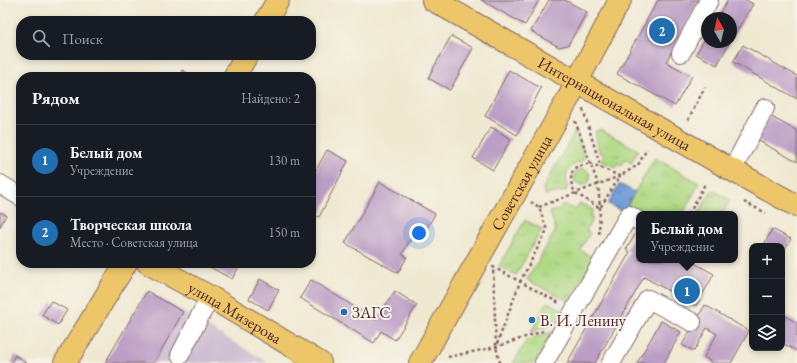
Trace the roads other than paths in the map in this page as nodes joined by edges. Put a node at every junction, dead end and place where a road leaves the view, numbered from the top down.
1 (278, 0) edge
2 (432, 0) edge
3 (620, 0) edge
4 (709, 0) edge
5 (269, 16) edge
6 (681, 53) dead end
7 (244, 60) edge
8 (237, 72) edge
9 (577, 82) junction
10 (765, 108) dead end
11 (732, 170) junction
12 (0, 184) edge
13 (16, 194) edge
14 (797, 206) edge
15 (636, 219) edge
16 (123, 268) edge
17 (157, 268) edge
18 (212, 298) junction
19 (692, 322) dead end
20 (180, 355) dead end
21 (66, 363) edge
22 (320, 363) edge
23 (420, 363) edge
24 (544, 363) edge
25 (610, 363) edge

1 - 5 main road
2 - 9 main road, Интернациональная улица
3 - 9 main road, Советская улица
4 - 6 street
7 - 8 main road
9 - 11 main road, Интернациональная улица
9 - 23 main road, Советская улица
10 - 11 street
11 - 14 main road, Интернациональная улица
12 - 13 street
15 - 24 street
16 - 21 main road
17 - 18 main road, улица Мизерова
18 - 20 street
18 - 22 main road, улица Мизерова
19 - 25 street

